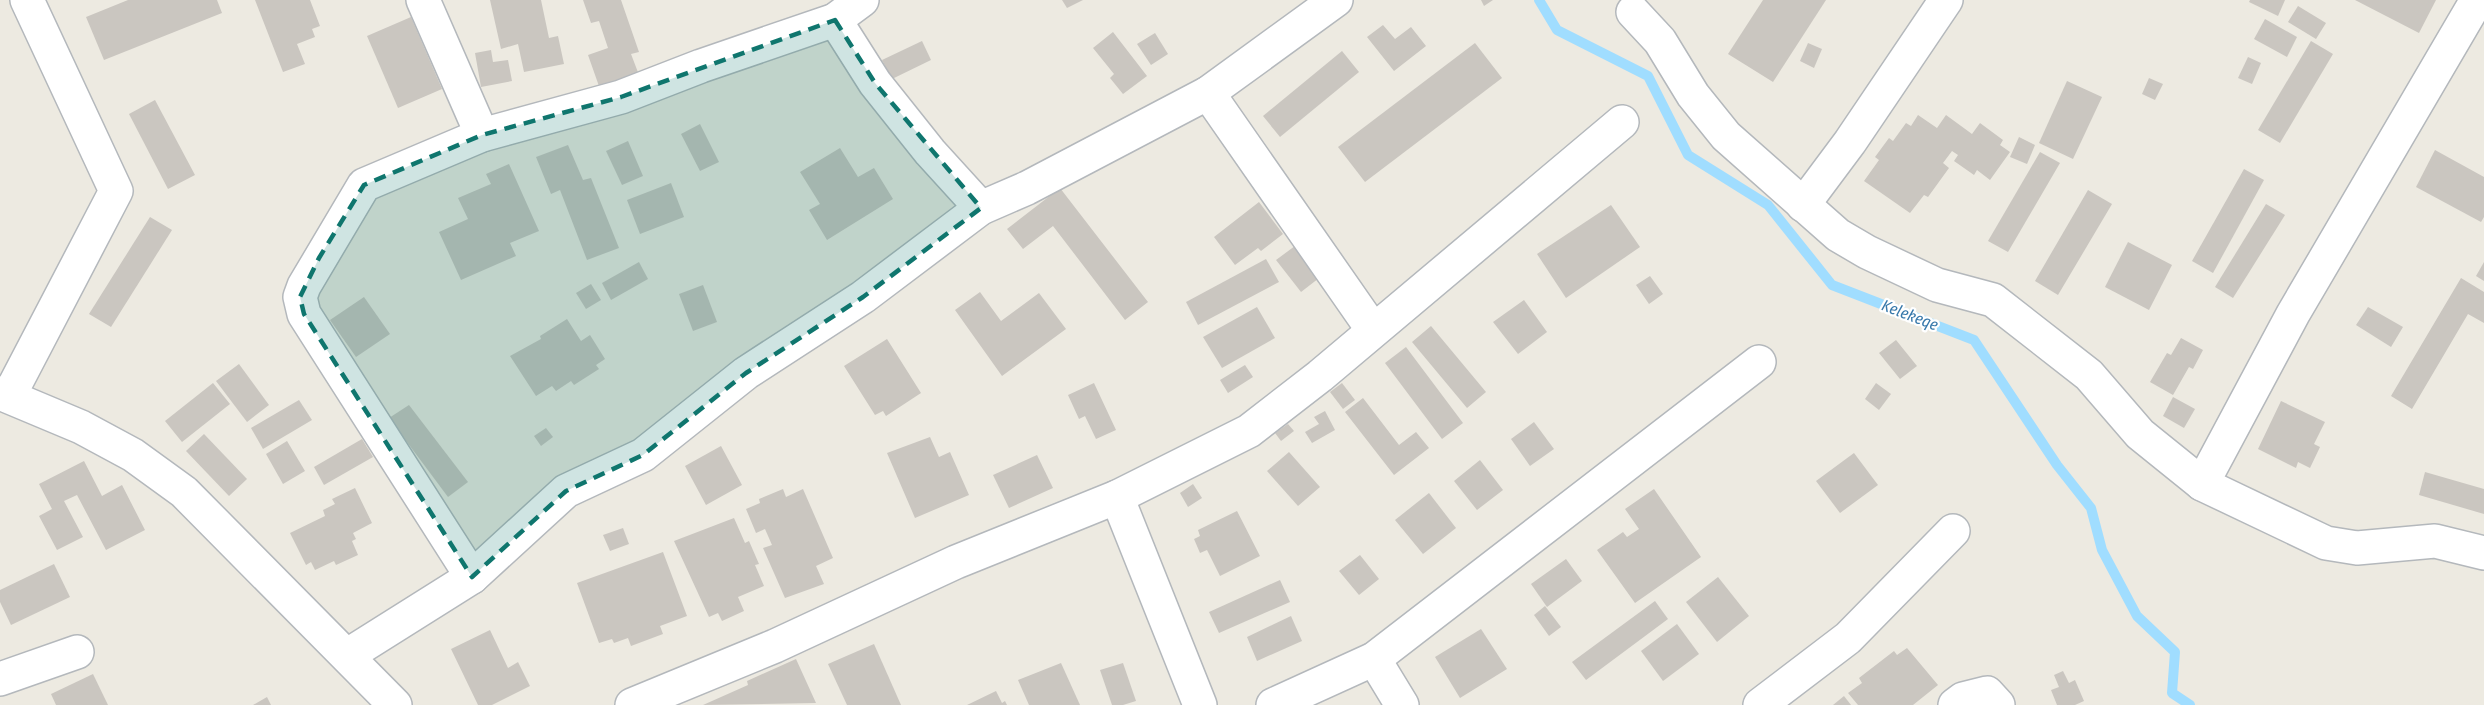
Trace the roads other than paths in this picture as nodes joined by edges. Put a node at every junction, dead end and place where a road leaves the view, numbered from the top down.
1 (27, 0) edge
2 (423, 0) edge
3 (862, 0) edge
4 (1336, 0) edge
5 (1946, 0) edge
6 (2477, 0) edge
7 (1634, 12) dead end
8 (835, 20) junction
9 (1208, 93) junction
10 (1622, 122) dead end
11 (482, 135) junction
12 (1803, 205) junction
13 (981, 208) junction
14 (1373, 330) junction
15 (1759, 362) dead end
16 (5, 395) edge
17 (2202, 484) junction
18 (1117, 497) junction
19 (1953, 531) dead end
20 (2484, 553) edge
21 (472, 577) junction
22 (77, 652) dead end
23 (348, 655) junction
24 (1374, 659) junction
25 (0, 679) edge
26 (396, 705) edge
27 (632, 705) edge
28 (1200, 705) edge
29 (1273, 705) edge
30 (1402, 705) edge
31 (1760, 705) edge
32 (1955, 705) edge
33 (1998, 705) edge

1 - 16 street
2 - 11 street
3 - 8 street
4 - 9 street
5 - 12 street
6 - 17 street
7 - 12 street
8 - 11 street
8 - 13 street
9 - 13 street
9 - 14 street
10 - 14 street
11 - 21 street
12 - 17 street
13 - 21 street
14 - 18 street
15 - 24 street
16 - 23 street
17 - 20 street
18 - 27 street
18 - 28 street
19 - 31 street
21 - 23 street
22 - 25 street
23 - 26 street
24 - 29 street
24 - 30 street
32 - 33 street

